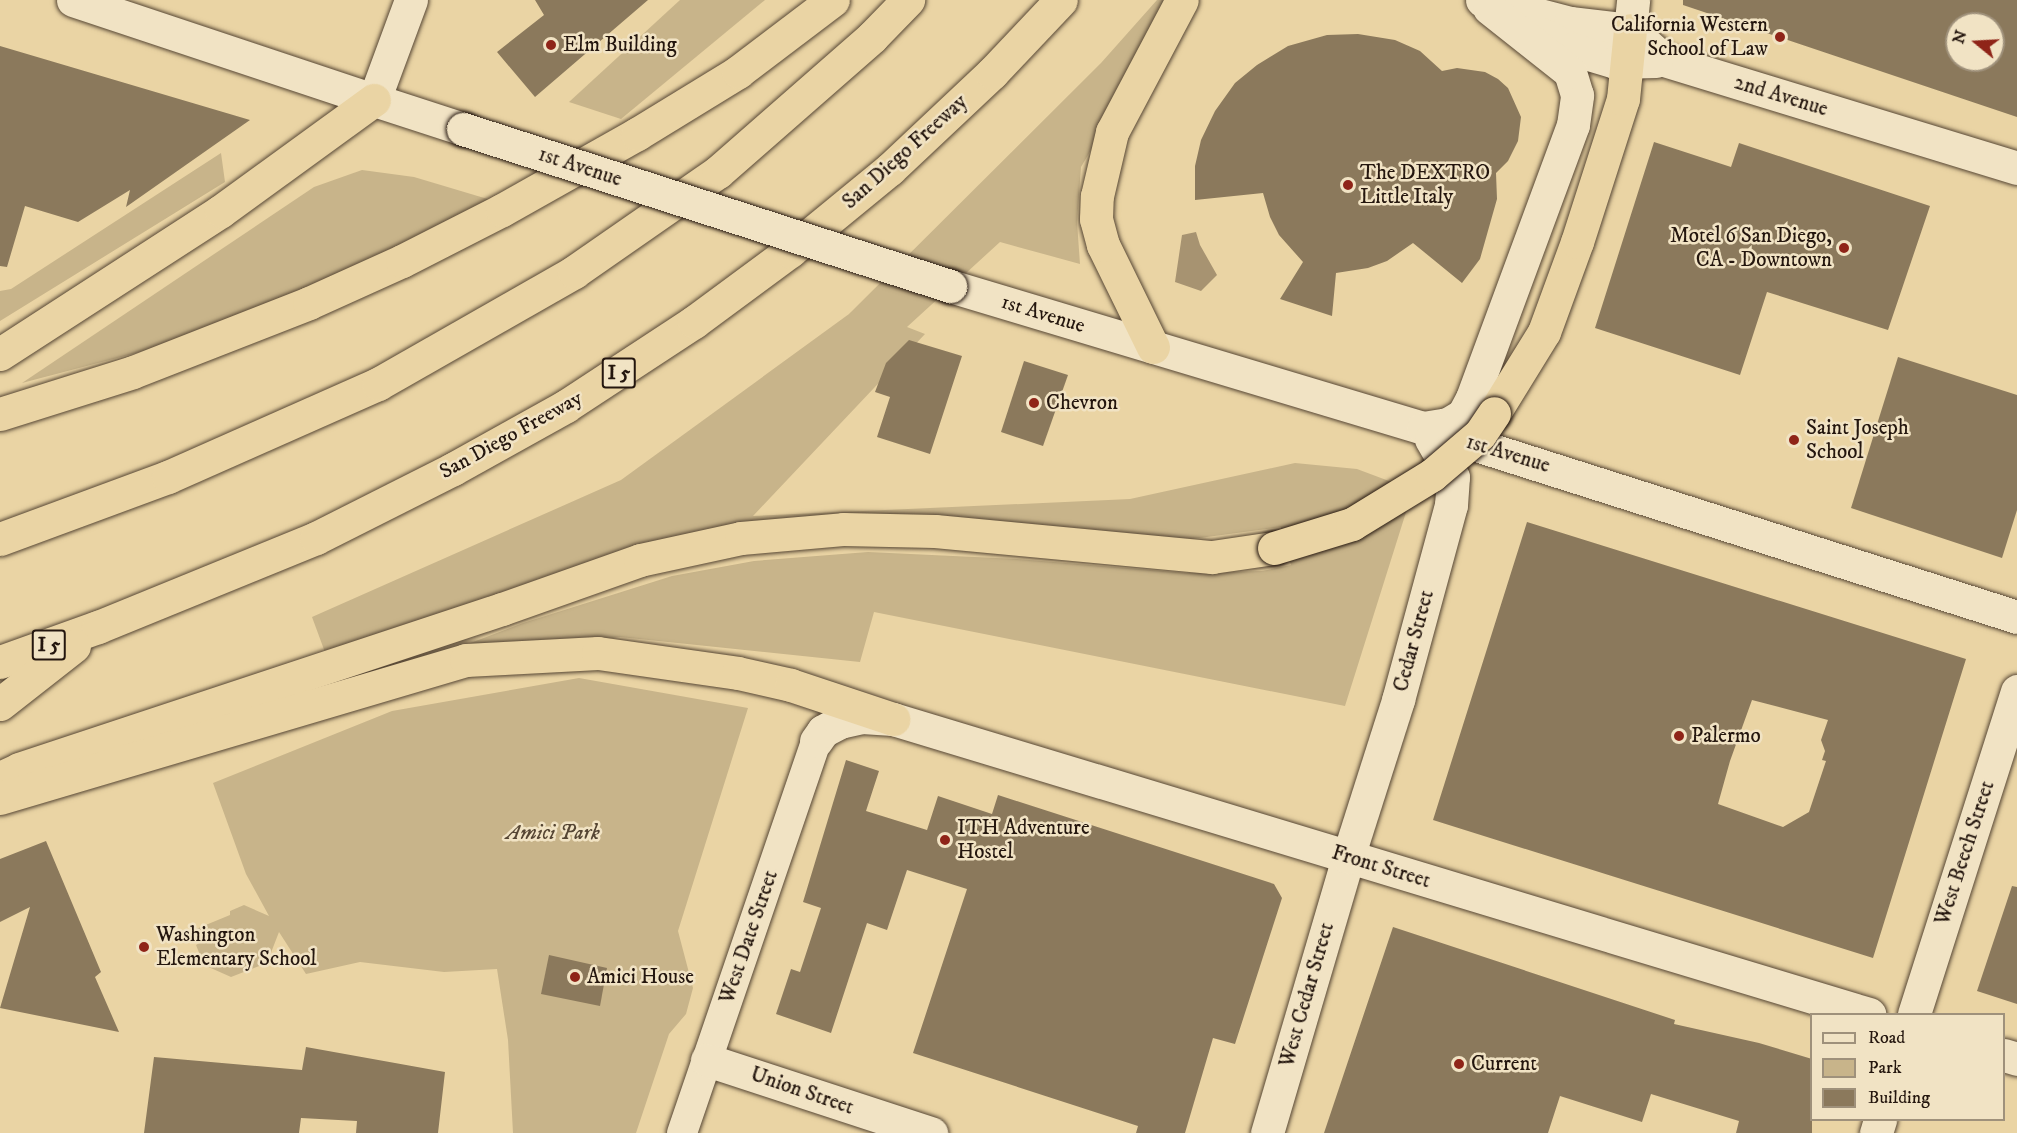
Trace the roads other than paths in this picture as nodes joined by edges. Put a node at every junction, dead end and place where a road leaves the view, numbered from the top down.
1 (73, 0) edge
2 (411, 0) edge
3 (833, 0) edge
4 (908, 0) edge
5 (1061, 0) edge
6 (1182, 0) edge
7 (1479, 0) edge
8 (1631, 15) edge
9 (1664, 60) junction
10 (1629, 63) junction
11 (374, 100) junction
12 (2017, 168) edge
13 (1153, 347) junction
14 (0, 354) edge
15 (0, 414) edge
16 (1423, 428) junction
17 (0, 539) edge
18 (2017, 617) edge
19 (98, 627) junction
20 (0, 663) edge
21 (2017, 691) edge
22 (0, 704) edge
23 (892, 719) junction
24 (816, 741) joint
25 (0, 778) edge
26 (0, 798) edge
27 (1348, 857) junction
28 (1866, 1013) edge
29 (1914, 1013) edge
30 (707, 1060) junction
31 (682, 1133) edge
32 (931, 1133) edge
33 (1267, 1133) edge

1 - 11 main road, 1st Avenue
2 - 11 main road
3 - 15 highway
4 - 17 highway
5 - 19 highway, San Diego Freeway / I 5
6 - 13 highway
7 - 8 main road
7 - 10 main road
7 - 16 main road
8 - 9 main road, 2nd Avenue
8 - 10 highway
9 - 10 main road
9 - 12 main road, 2nd Avenue
10 - 25 highway, bridge
11 - 13 main road, 1st Avenue, bridge
11 - 14 highway
13 - 16 main road, 1st Avenue
16 - 18 main road, 1st Avenue
16 - 27 main road, Cedar Street
19 - 20 highway, San Diego Freeway / I 5
19 - 22 highway
21 - 29 main road, West Beech Street
23 - 24 main road, Front Street
23 - 26 highway
23 - 27 main road, Front Street
24 - 30 street, West Date Street
27 - 28 main road, Front Street
27 - 33 main road, West Cedar Street
30 - 31 street, West Date Street
30 - 32 main road, Union Street

